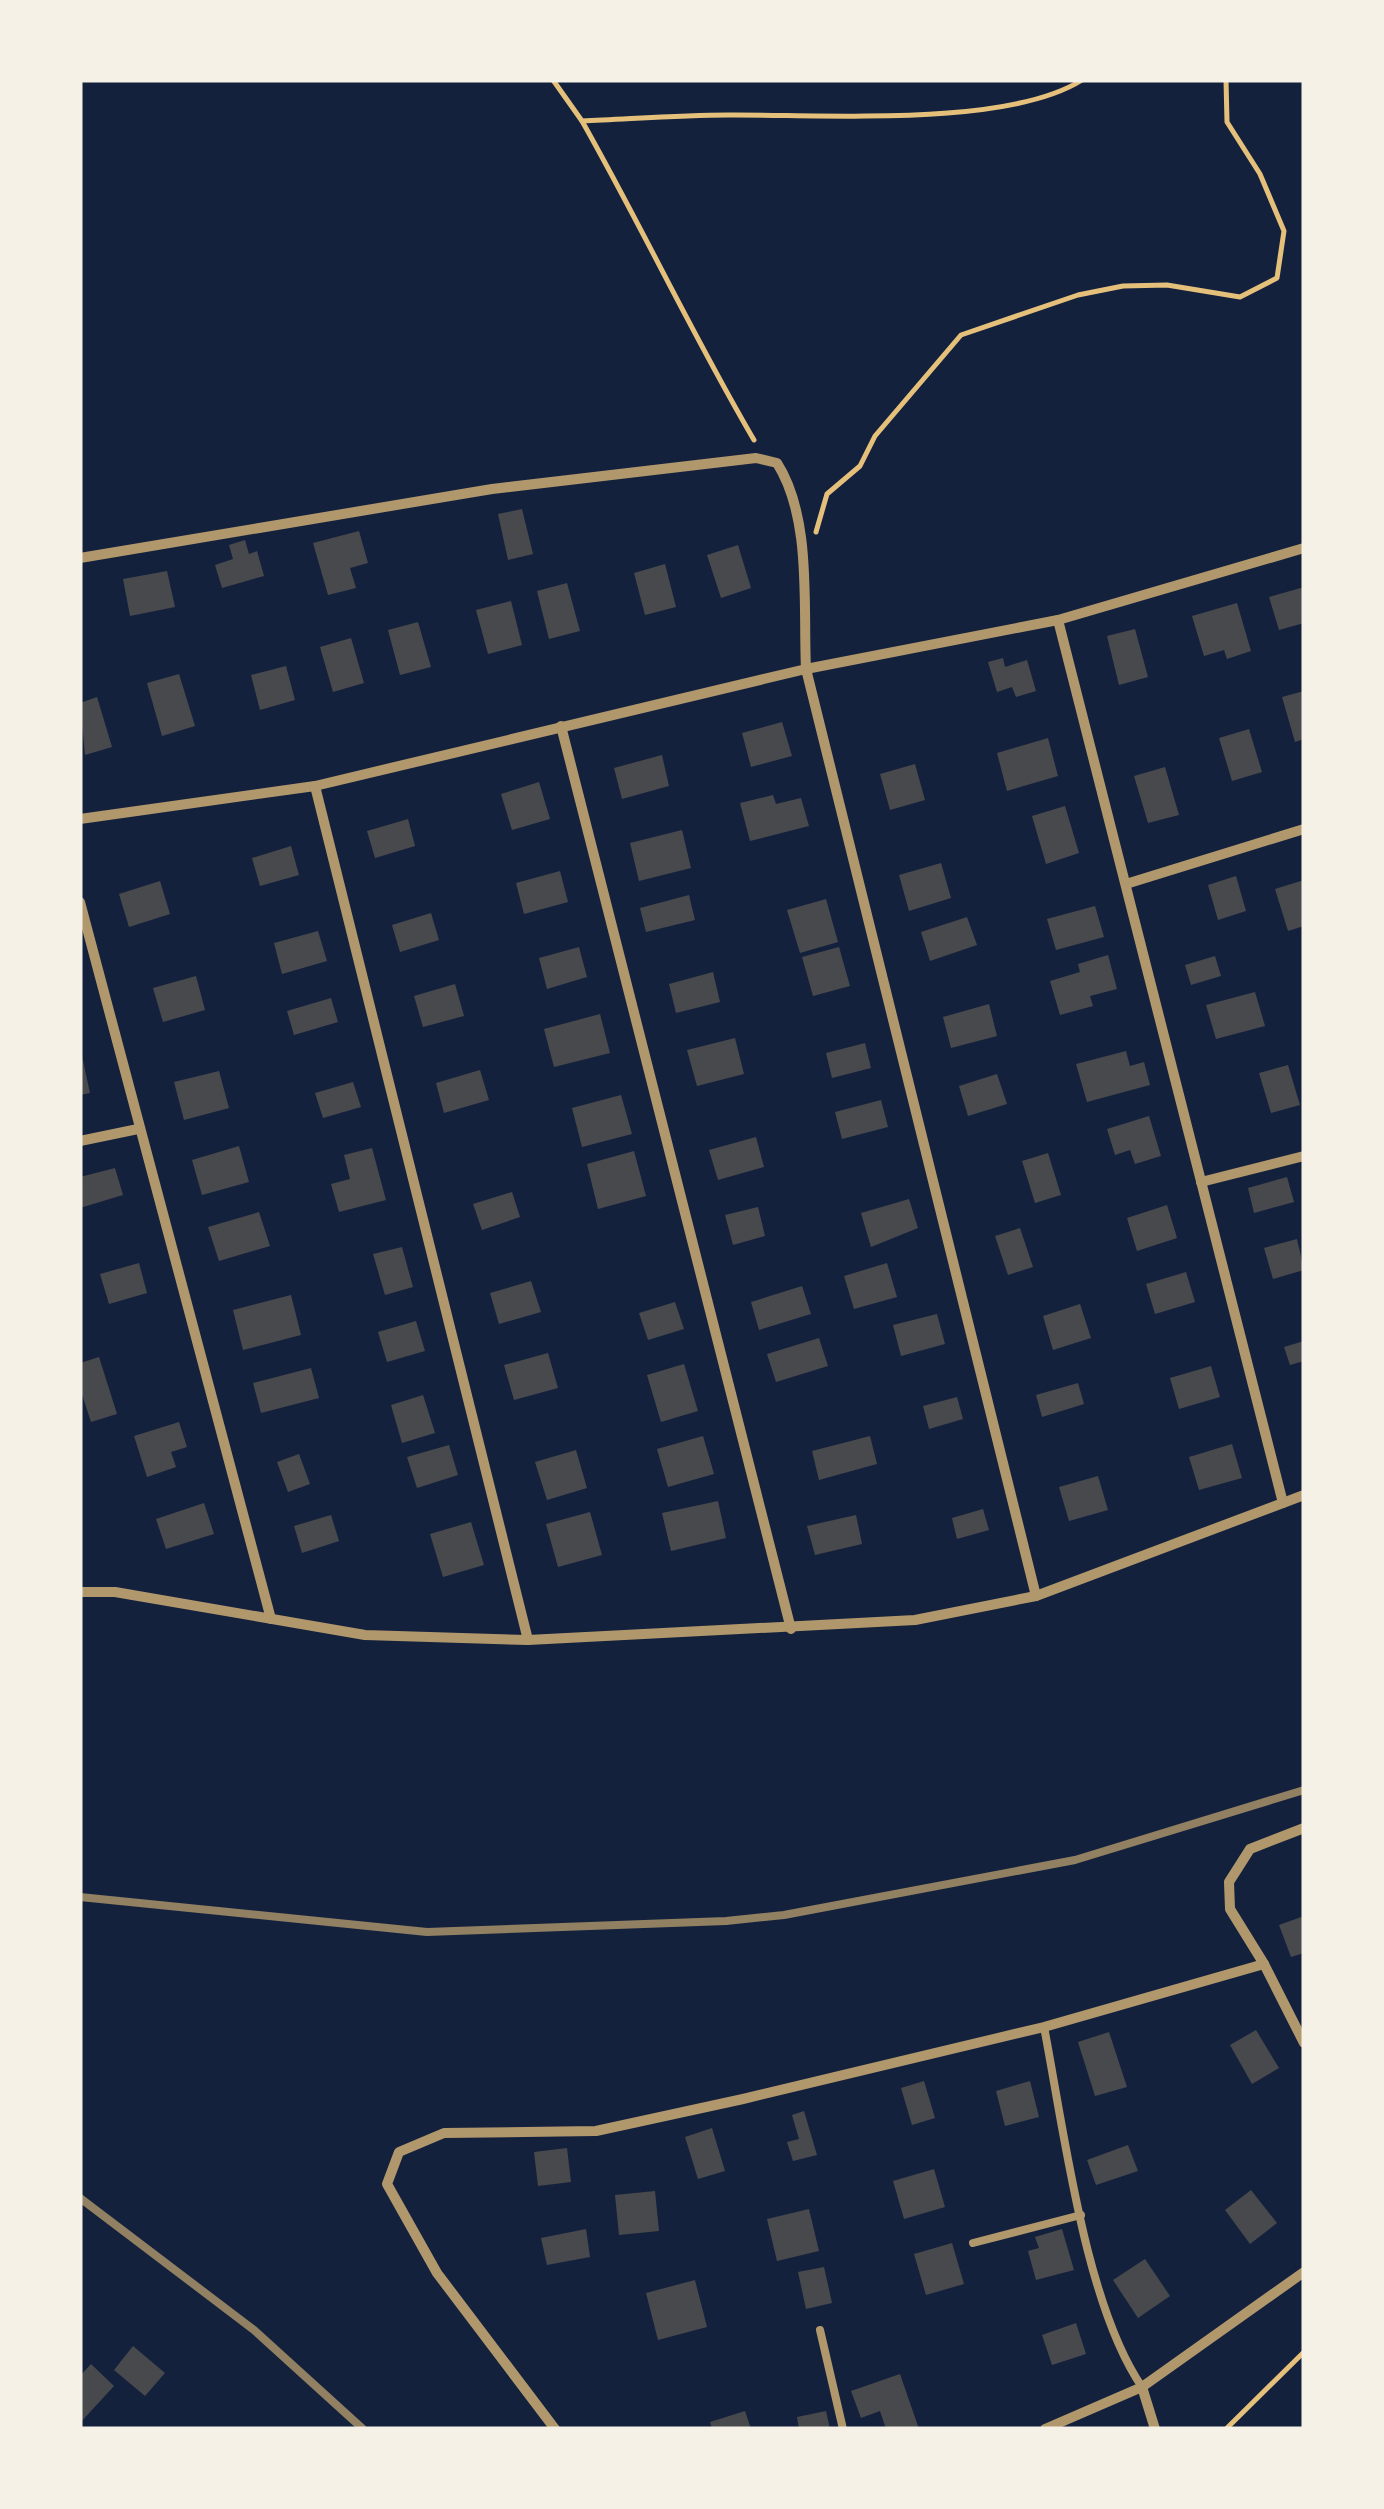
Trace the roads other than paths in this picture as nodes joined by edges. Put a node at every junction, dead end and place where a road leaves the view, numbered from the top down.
1 (1304, 548) edge
2 (80, 558) edge
3 (1058, 620) junction
4 (806, 669) junction
5 (561, 726) junction
6 (314, 786) junction
7 (80, 820) edge
8 (1304, 829) edge
9 (1126, 884) junction
10 (80, 902) edge
11 (138, 1129) junction
12 (80, 1141) edge
13 (1304, 1156) edge
14 (1201, 1182) junction
15 (1304, 1495) edge
16 (1283, 1503) junction
17 (80, 1592) edge
18 (1036, 1596) junction
19 (270, 1619) junction
20 (791, 1629) junction
21 (528, 1640) junction
22 (1304, 1828) edge
23 (1264, 1964) junction
24 (1044, 2028) junction
25 (1304, 2042) edge
26 (1081, 2215) junction
27 (974, 2243) dead end
28 (1304, 2272) edge
29 (820, 2330) dead end
30 (1142, 2386) junction
31 (554, 2429) edge
32 (844, 2429) edge
33 (1045, 2429) edge
34 (1155, 2429) edge

1 - 3 street
2 - 4 street
3 - 4 street
3 - 9 street
4 - 5 street
4 - 18 street
5 - 6 street
5 - 20 street
6 - 7 street
6 - 21 street
8 - 9 street
9 - 14 street
10 - 11 street
11 - 12 street
11 - 19 street
13 - 14 street
14 - 16 street
15 - 16 street
16 - 18 street
17 - 19 street
18 - 20 street
19 - 21 street
20 - 21 street
22 - 23 street
23 - 24 street
23 - 25 street
24 - 26 lane
24 - 31 street
26 - 27 lane
26 - 30 lane
28 - 30 street
29 - 32 lane
30 - 33 street
30 - 34 street

